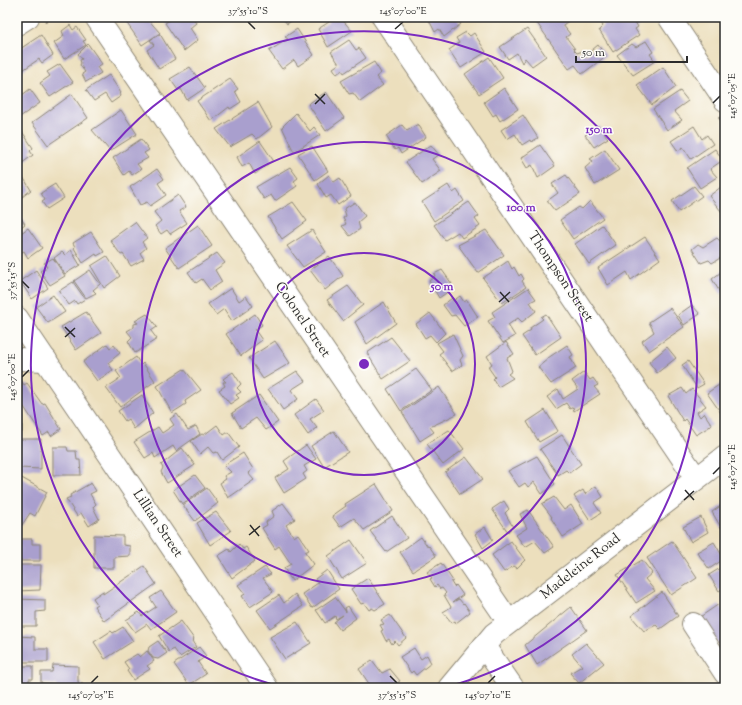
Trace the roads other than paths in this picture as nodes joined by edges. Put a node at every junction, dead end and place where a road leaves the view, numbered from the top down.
1 (96, 17) edge
2 (383, 17) edge
3 (669, 17) edge
4 (725, 100) edge
5 (17, 318) edge
6 (17, 359) edge
7 (46, 360) junction
8 (725, 457) edge
9 (696, 478) junction
10 (509, 622) junction
11 (693, 624) dead end
12 (484, 646) junction
13 (725, 672) edge
14 (267, 688) edge
15 (449, 688) edge
16 (513, 688) edge

1 - 10 street, Colonel Street
2 - 9 street, Thompson Street
3 - 4 street
5 - 7 street, Lillian Street
6 - 7 street
7 - 14 street, Lillian Street
8 - 9 street, Madeleine Road
9 - 10 street, Madeleine Road
10 - 12 street, Madeleine Road
11 - 13 street
12 - 15 street, Madeleine Road
12 - 16 street

